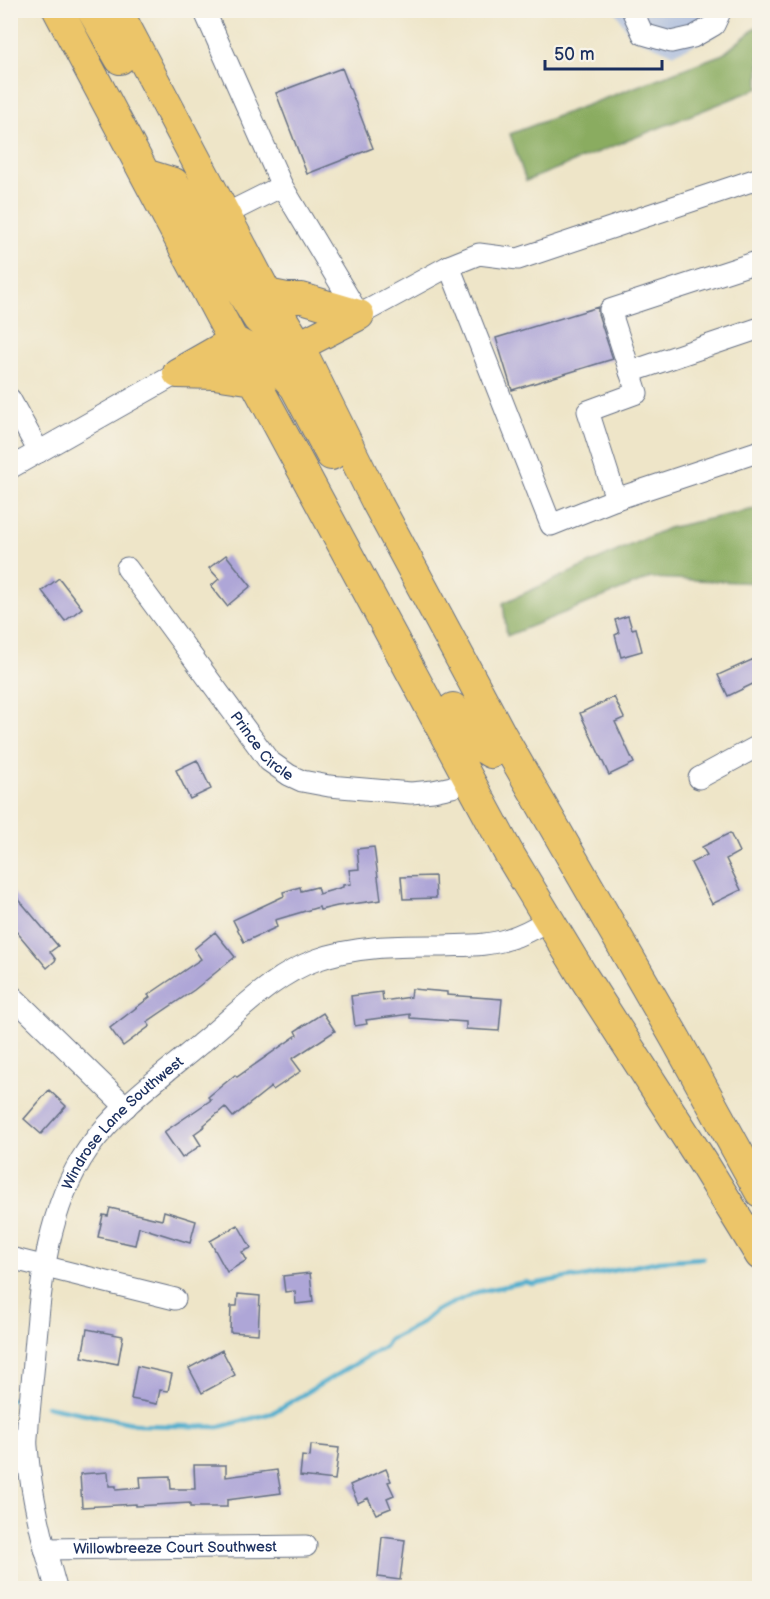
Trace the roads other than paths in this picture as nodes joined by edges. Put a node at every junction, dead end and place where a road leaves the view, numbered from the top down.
1 (58, 10) edge
2 (92, 10) edge
3 (117, 10) edge
4 (204, 10) edge
5 (632, 10) edge
6 (721, 10) edge
7 (160, 94) junction
8 (145, 174) junction
9 (759, 178) edge
10 (282, 186) junction
11 (224, 215) junction
12 (759, 261) edge
13 (449, 266) junction
14 (267, 294) junction
15 (359, 315) junction
16 (759, 328) edge
17 (234, 341) junction
18 (299, 346) junction
19 (630, 372) junction
20 (178, 373) junction
21 (254, 380) junction
22 (10, 399) edge
23 (759, 451) edge
24 (39, 452) junction
25 (10, 468) edge
26 (616, 499) junction
27 (376, 501) junction
28 (127, 568) dead end
29 (402, 655) junction
30 (506, 745) junction
31 (759, 745) edge
32 (699, 778) dead end
33 (468, 779) junction
34 (548, 920) junction
35 (10, 994) edge
36 (126, 1107) junction
37 (759, 1192) edge
38 (759, 1255) edge
39 (10, 1258) edge
40 (45, 1266) junction
41 (175, 1299) dead end
42 (306, 1546) dead end
43 (45, 1549) junction
44 (56, 1588) edge

1 - 8 highway
2 - 7 highway
3 - 7 highway
4 - 10 street
5 - 6 street
7 - 11 highway
8 - 17 highway
8 - 18 highway
9 - 13 street
10 - 11 street
10 - 15 street
11 - 14 highway
12 - 19 street
13 - 15 street
13 - 26 street
14 - 15 highway
14 - 18 highway
15 - 18 highway
16 - 19 street
17 - 20 highway
17 - 21 highway
17 - 27 highway
18 - 27 highway
19 - 26 street
20 - 21 highway
20 - 24 street
21 - 29 highway
22 - 24 street
23 - 26 street
24 - 25 street
27 - 30 highway
28 - 33 street, Prince Circle
29 - 30 highway
29 - 33 highway
30 - 37 highway
31 - 32 street
33 - 34 highway
34 - 36 street, Windrose Lane Southwest
34 - 38 highway
35 - 36 street
36 - 40 street, Windrose Lane Southwest
39 - 40 street
40 - 41 street
40 - 43 street, Windrose Lane Southwest
42 - 43 street, Willowbreeze Court Southwest
43 - 44 street, Windrose Lane Southwest

